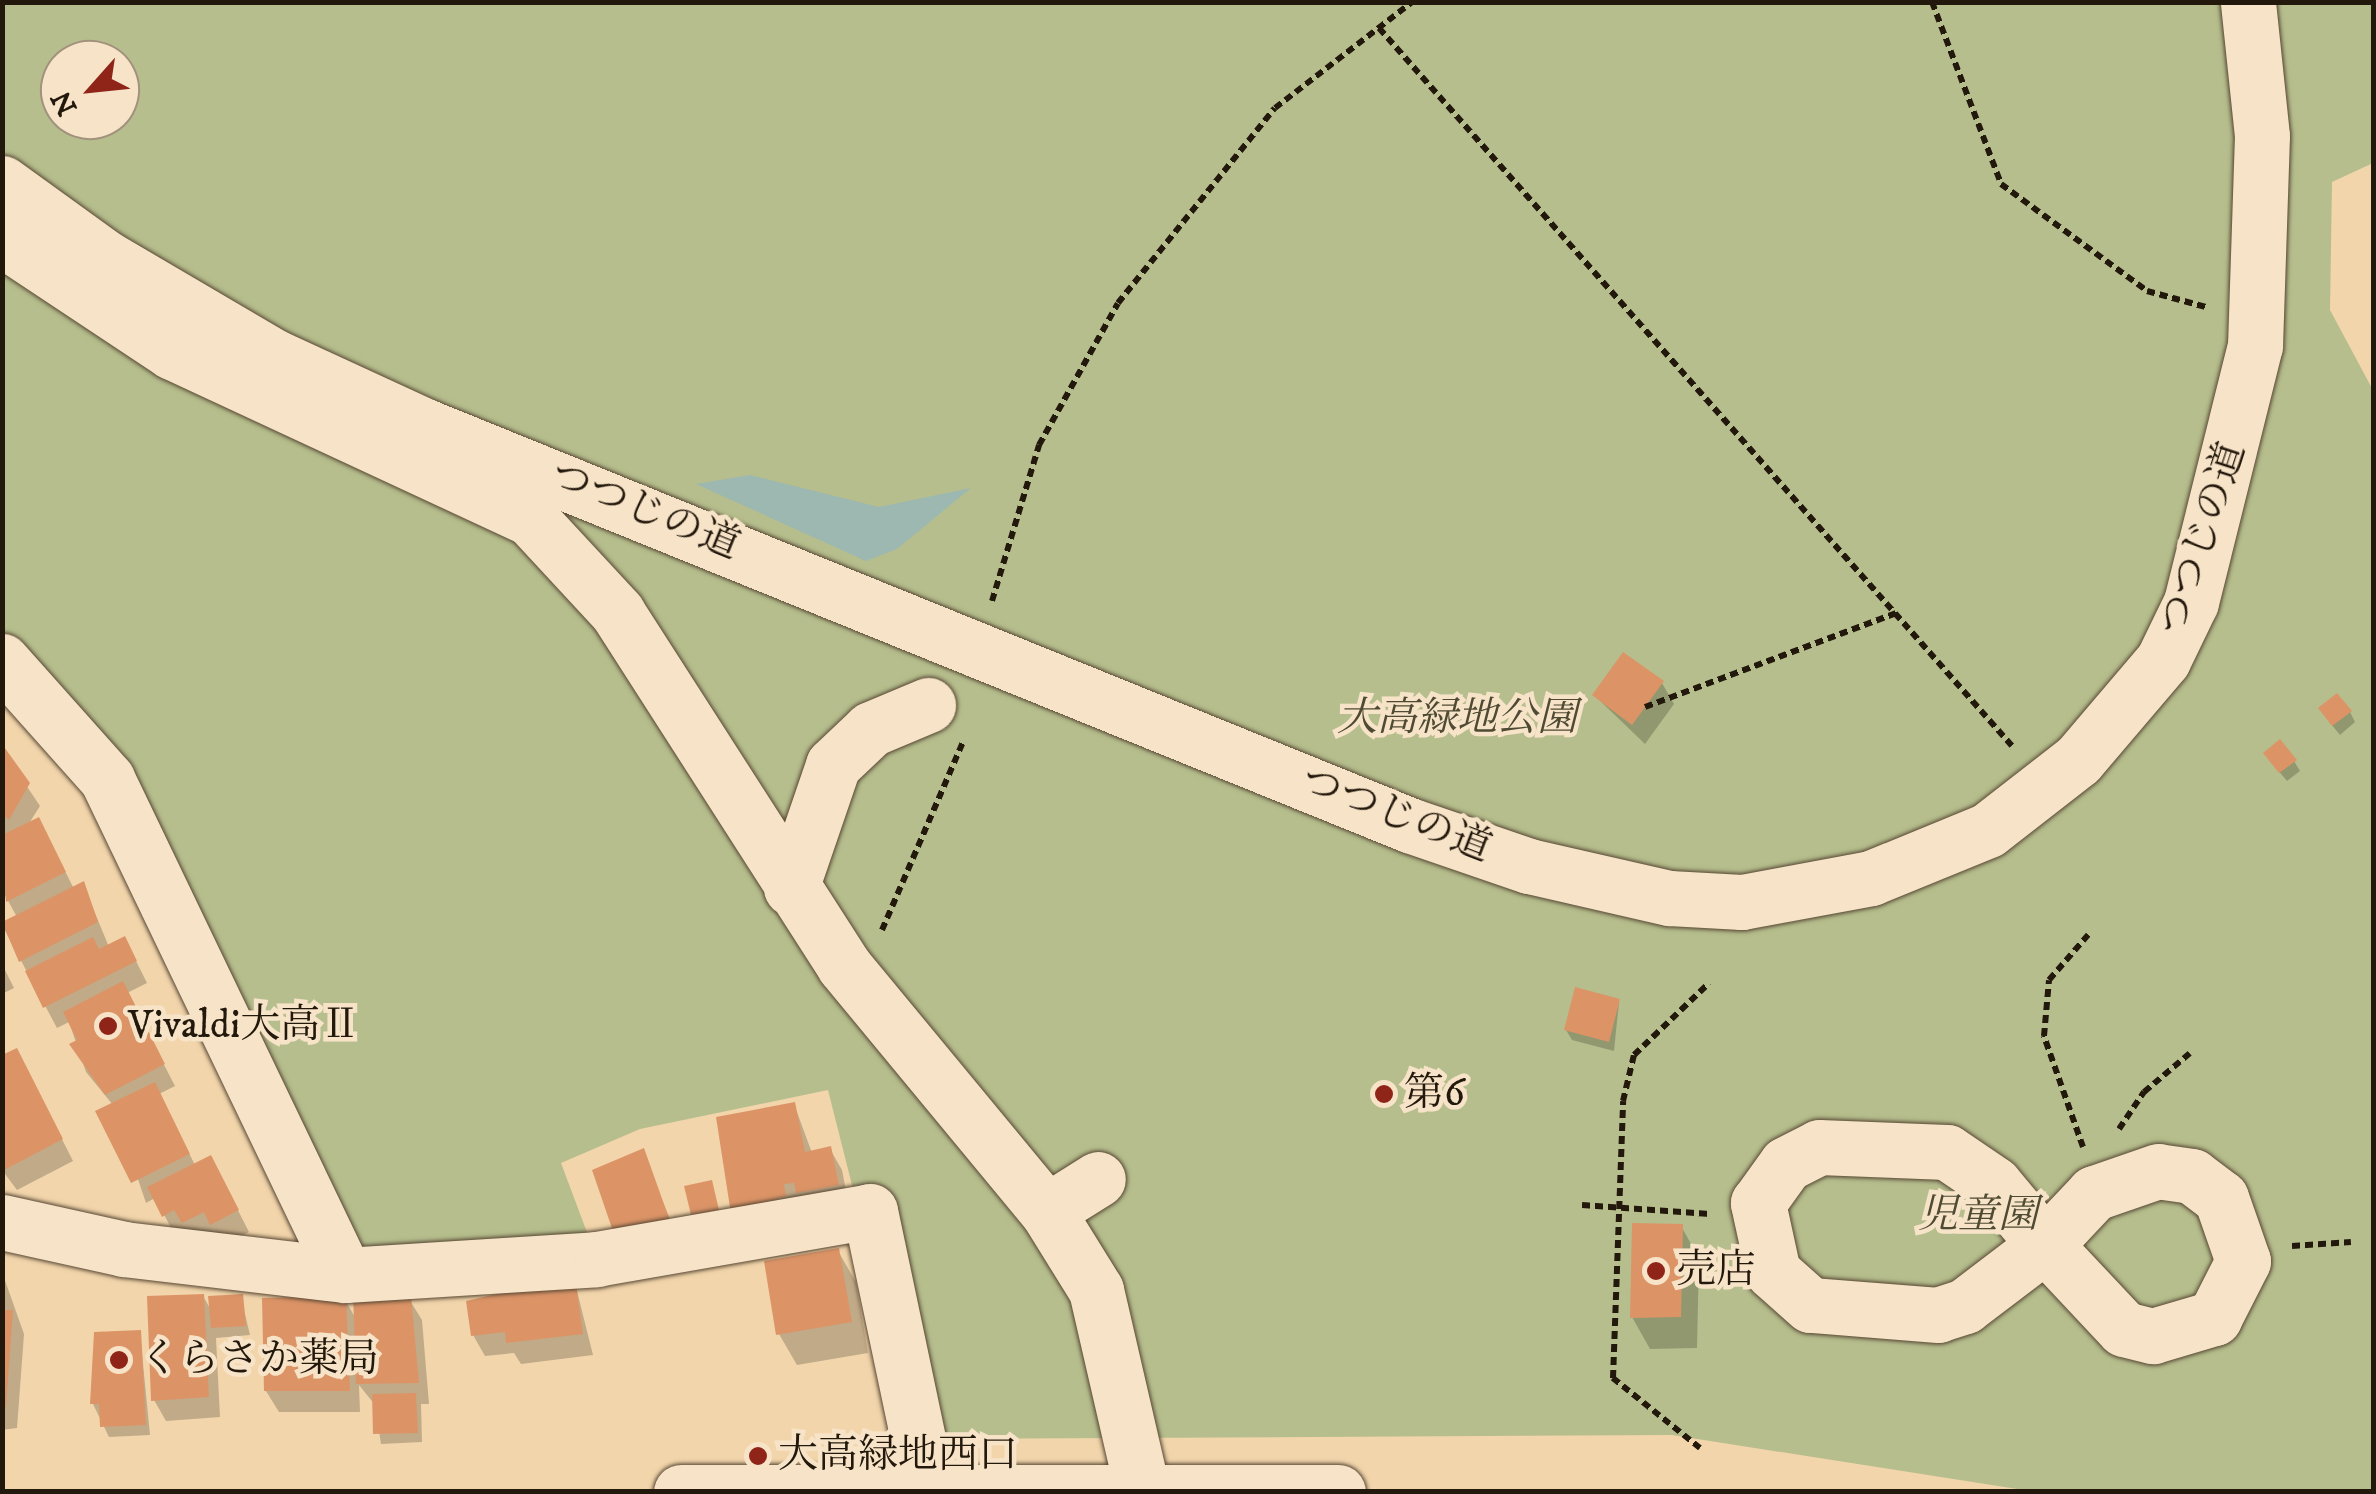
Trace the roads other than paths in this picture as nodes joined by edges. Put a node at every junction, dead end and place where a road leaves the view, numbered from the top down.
1 (2248, 2) edge
2 (2, 183) edge
3 (2, 238) edge
4 (2, 661) edge
5 (948, 714) road end
6 (790, 888) junction
7 (1098, 1179) dead end
8 (1047, 1211) junction
9 (2, 1222) edge
10 (2045, 1245) junction
11 (345, 1274) junction
12 (1142, 1488) junction
13 (914, 1490) edge
14 (681, 1492) edge
15 (1338, 1492) edge

1 - 2 street, つつじの道
3 - 6 street
4 - 11 street
5 - 6 street
6 - 8 street
7 - 8 street
8 - 12 street
9 - 11 street
10 - 10 street
10 - 10 street
11 - 13 street
12 - 13 street
12 - 15 street
13 - 14 street

